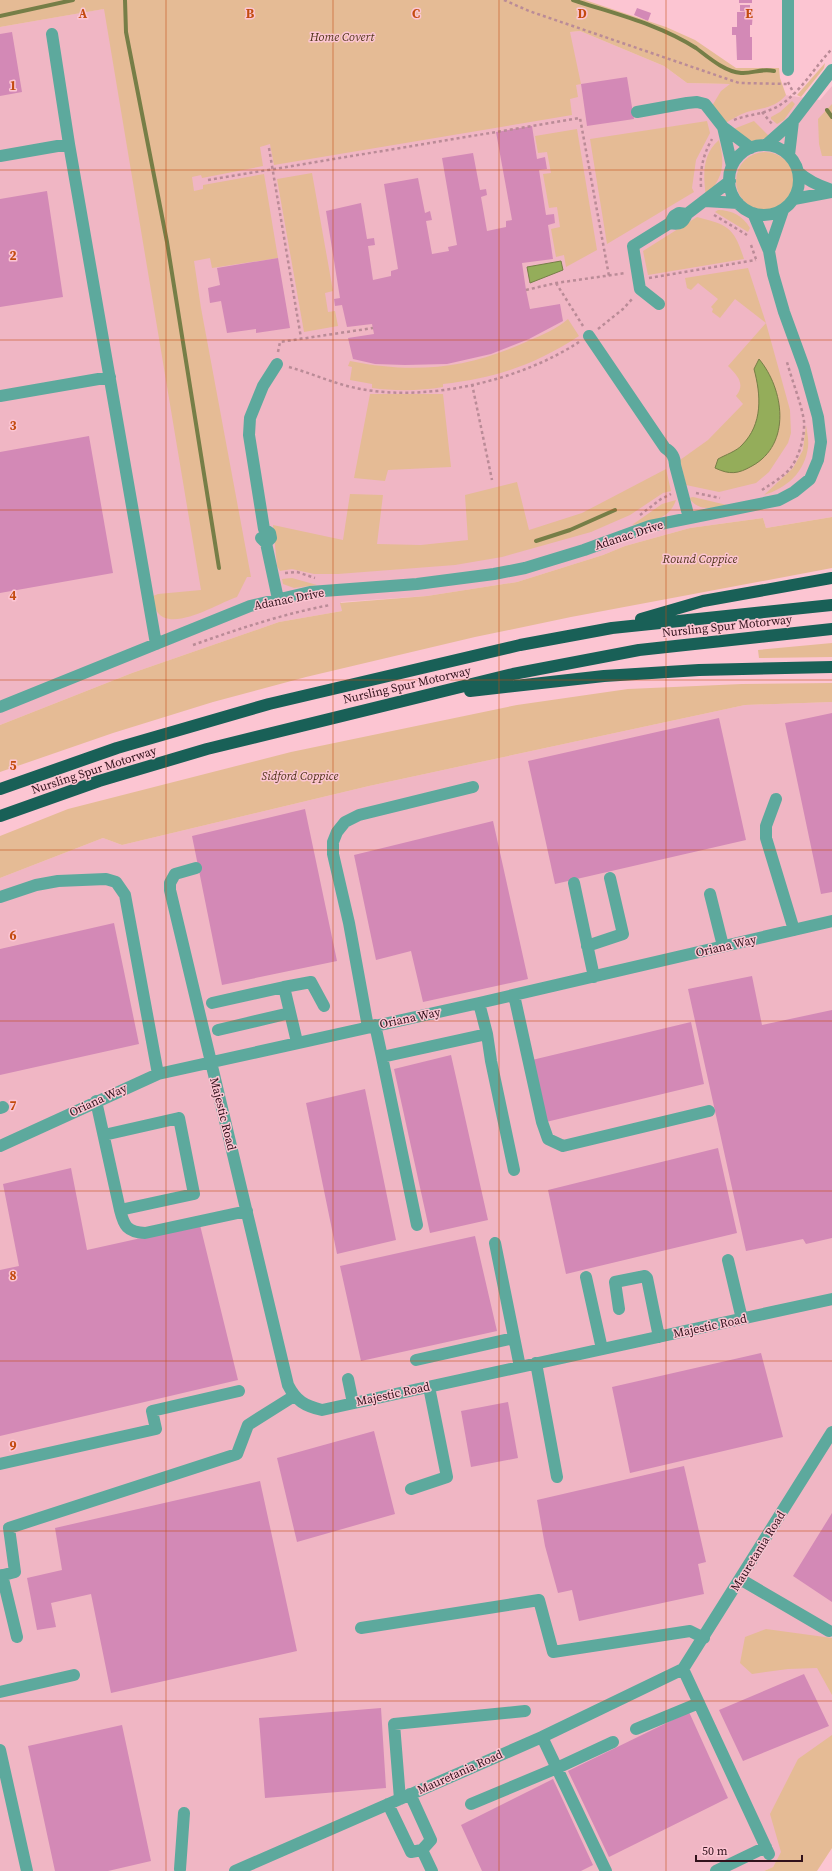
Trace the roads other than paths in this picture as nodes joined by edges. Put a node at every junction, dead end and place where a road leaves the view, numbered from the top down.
1 (788, 0) edge
2 (52, 34) dead end
3 (788, 70) dead end
4 (832, 70) edge
5 (637, 112) dead end
6 (793, 122) junction
7 (723, 127) junction
8 (69, 144) junction
9 (766, 145) junction
10 (751, 148) junction
11 (789, 155) junction
12 (0, 156) edge
13 (732, 166) junction
14 (798, 172) junction
15 (730, 181) junction
16 (832, 191) edge
17 (794, 199) junction
18 (705, 201) junction
19 (738, 203) junction
20 (783, 210) junction
21 (753, 213) junction
22 (769, 251) junction
23 (659, 304) dead end
24 (589, 336) road end
25 (277, 364) road end
26 (110, 377) junction
27 (0, 396) edge
28 (689, 518) junction
29 (832, 578) edge
30 (278, 599) junction
31 (832, 605) edge
32 (612, 628) junction
33 (832, 629) edge
34 (156, 644) junction
35 (832, 667) edge
36 (422, 696) junction
37 (0, 707) edge
38 (473, 787) dead end
39 (0, 789) edge
40 (776, 799) dead end
41 (0, 816) edge
42 (196, 868) dead end
43 (610, 878) dead end
44 (574, 882) dead end
45 (710, 894) dead end
46 (0, 897) edge
47 (832, 921) edge
48 (794, 930) junction
49 (587, 946) junction
50 (723, 946) junction
51 (594, 976) junction
52 (284, 987) junction
53 (514, 995) junction
54 (212, 1003) dead end
55 (480, 1003) junction
56 (324, 1006) dead end
57 (290, 1013) junction
58 (372, 1026) junction
59 (218, 1030) dead end
60 (487, 1034) junction
61 (297, 1042) junction
62 (382, 1057) junction
63 (211, 1063) junction
64 (158, 1074) junction
65 (96, 1101) junction
66 (709, 1111) dead end
67 (104, 1136) junction
68 (0, 1146) edge
69 (514, 1170) dead end
70 (120, 1210) junction
71 (247, 1211) junction
72 (416, 1225) dead end
73 (495, 1244) dead end
74 (728, 1260) dead end
75 (586, 1277) dead end
76 (832, 1299) edge
77 (619, 1308) dead end
78 (742, 1319) junction
79 (659, 1337) junction
80 (514, 1338) junction
81 (602, 1349) junction
82 (416, 1360) dead end
83 (536, 1364) junction
84 (520, 1367) junction
85 (348, 1379) dead end
86 (429, 1387) junction
87 (239, 1391) dead end
88 (294, 1396) junction
89 (353, 1403) junction
90 (832, 1432) edge
91 (0, 1464) edge
92 (557, 1477) dead end
93 (411, 1489) dead end
94 (1, 1576) edge
95 (740, 1579) junction
96 (361, 1628) dead end
97 (829, 1631) dead end
98 (17, 1637) dead end
99 (704, 1638) junction
100 (683, 1669) junction
101 (74, 1675) dead end
102 (0, 1692) edge
103 (699, 1703) junction
104 (526, 1711) dead end
105 (636, 1729) dead end
106 (542, 1737) junction
107 (613, 1742) dead end
108 (1, 1758) edge
109 (557, 1768) junction
110 (405, 1797) junction
111 (388, 1804) junction
112 (471, 1804) dead end
113 (184, 1813) dead end
114 (422, 1850) junction
115 (177, 1870) edge
116 (27, 1871) edge
117 (235, 1871) edge
118 (432, 1871) edge
119 (606, 1871) edge
120 (716, 1871) edge

1 - 3 street
2 - 8 street
4 - 6 street
5 - 7 street
6 - 9 street
6 - 11 street
7 - 10 street
7 - 13 street
8 - 12 street
8 - 26 street
9 - 10 street
9 - 11 street
10 - 13 street
11 - 14 street
13 - 15 street
14 - 16 street
14 - 17 street
15 - 18 street
15 - 19 street
16 - 17 street
17 - 20 street
18 - 19 street
18 - 23 street
19 - 21 street
20 - 21 street
20 - 22 street, Adanac Drive
21 - 22 street, Adanac Drive
22 - 28 street, Adanac Drive
24 - 28 street
25 - 30 street
26 - 27 street
26 - 34 street
28 - 30 street, Adanac Drive
29 - 32 highway
30 - 34 street, Adanac Drive
31 - 32 highway, Nursling Spur Motorway
32 - 39 highway, Nursling Spur Motorway
33 - 36 highway, Nursling Spur Motorway
34 - 37 street, Adanac Drive
35 - 36 highway
36 - 41 highway, Nursling Spur Motorway
38 - 58 street
40 - 48 street
42 - 63 street, Majestic Road
43 - 49 street
44 - 49 street
45 - 50 street
46 - 64 street
47 - 48 street, Oriana Way
48 - 50 street, Oriana Way
49 - 51 street
50 - 51 street, Oriana Way
51 - 53 street, Oriana Way
52 - 54 street
52 - 56 street
52 - 57 street
53 - 55 street, Oriana Way
53 - 66 street
55 - 58 street, Oriana Way
55 - 60 street
57 - 59 street
57 - 61 street
58 - 61 street, Oriana Way
58 - 62 street
60 - 62 street
60 - 69 street
61 - 63 street, Oriana Way
62 - 72 street
63 - 64 street, Oriana Way
63 - 71 street, Majestic Road
64 - 65 street, Oriana Way
65 - 67 street
65 - 68 street, Oriana Way
67 - 70 street
67 - 70 street
70 - 71 street
71 - 88 street, Majestic Road
73 - 80 street
74 - 78 street
75 - 81 street
76 - 78 street, Majestic Road
77 - 79 street
78 - 79 street, Majestic Road
79 - 81 street, Majestic Road
80 - 82 street
80 - 84 street
81 - 83 street, Majestic Road
83 - 84 street, Majestic Road
83 - 92 street
84 - 86 street, Majestic Road
85 - 89 street
86 - 89 street, Majestic Road
86 - 93 street
87 - 91 street
88 - 89 street, Majestic Road
88 - 94 street
90 - 95 street, Mauretania Road
94 - 98 street
95 - 97 street
95 - 99 street, Mauretania Road
96 - 99 street
99 - 100 street, Mauretania Road
100 - 103 street
100 - 106 street, Mauretania Road
101 - 102 street
103 - 105 street
103 - 120 street
104 - 110 street
106 - 109 street
106 - 110 street, Mauretania Road
107 - 109 street
108 - 116 street
109 - 112 street
109 - 119 street
110 - 111 street, Mauretania Road
110 - 114 street
111 - 114 street
111 - 117 street, Mauretania Road
113 - 115 street
114 - 118 street

